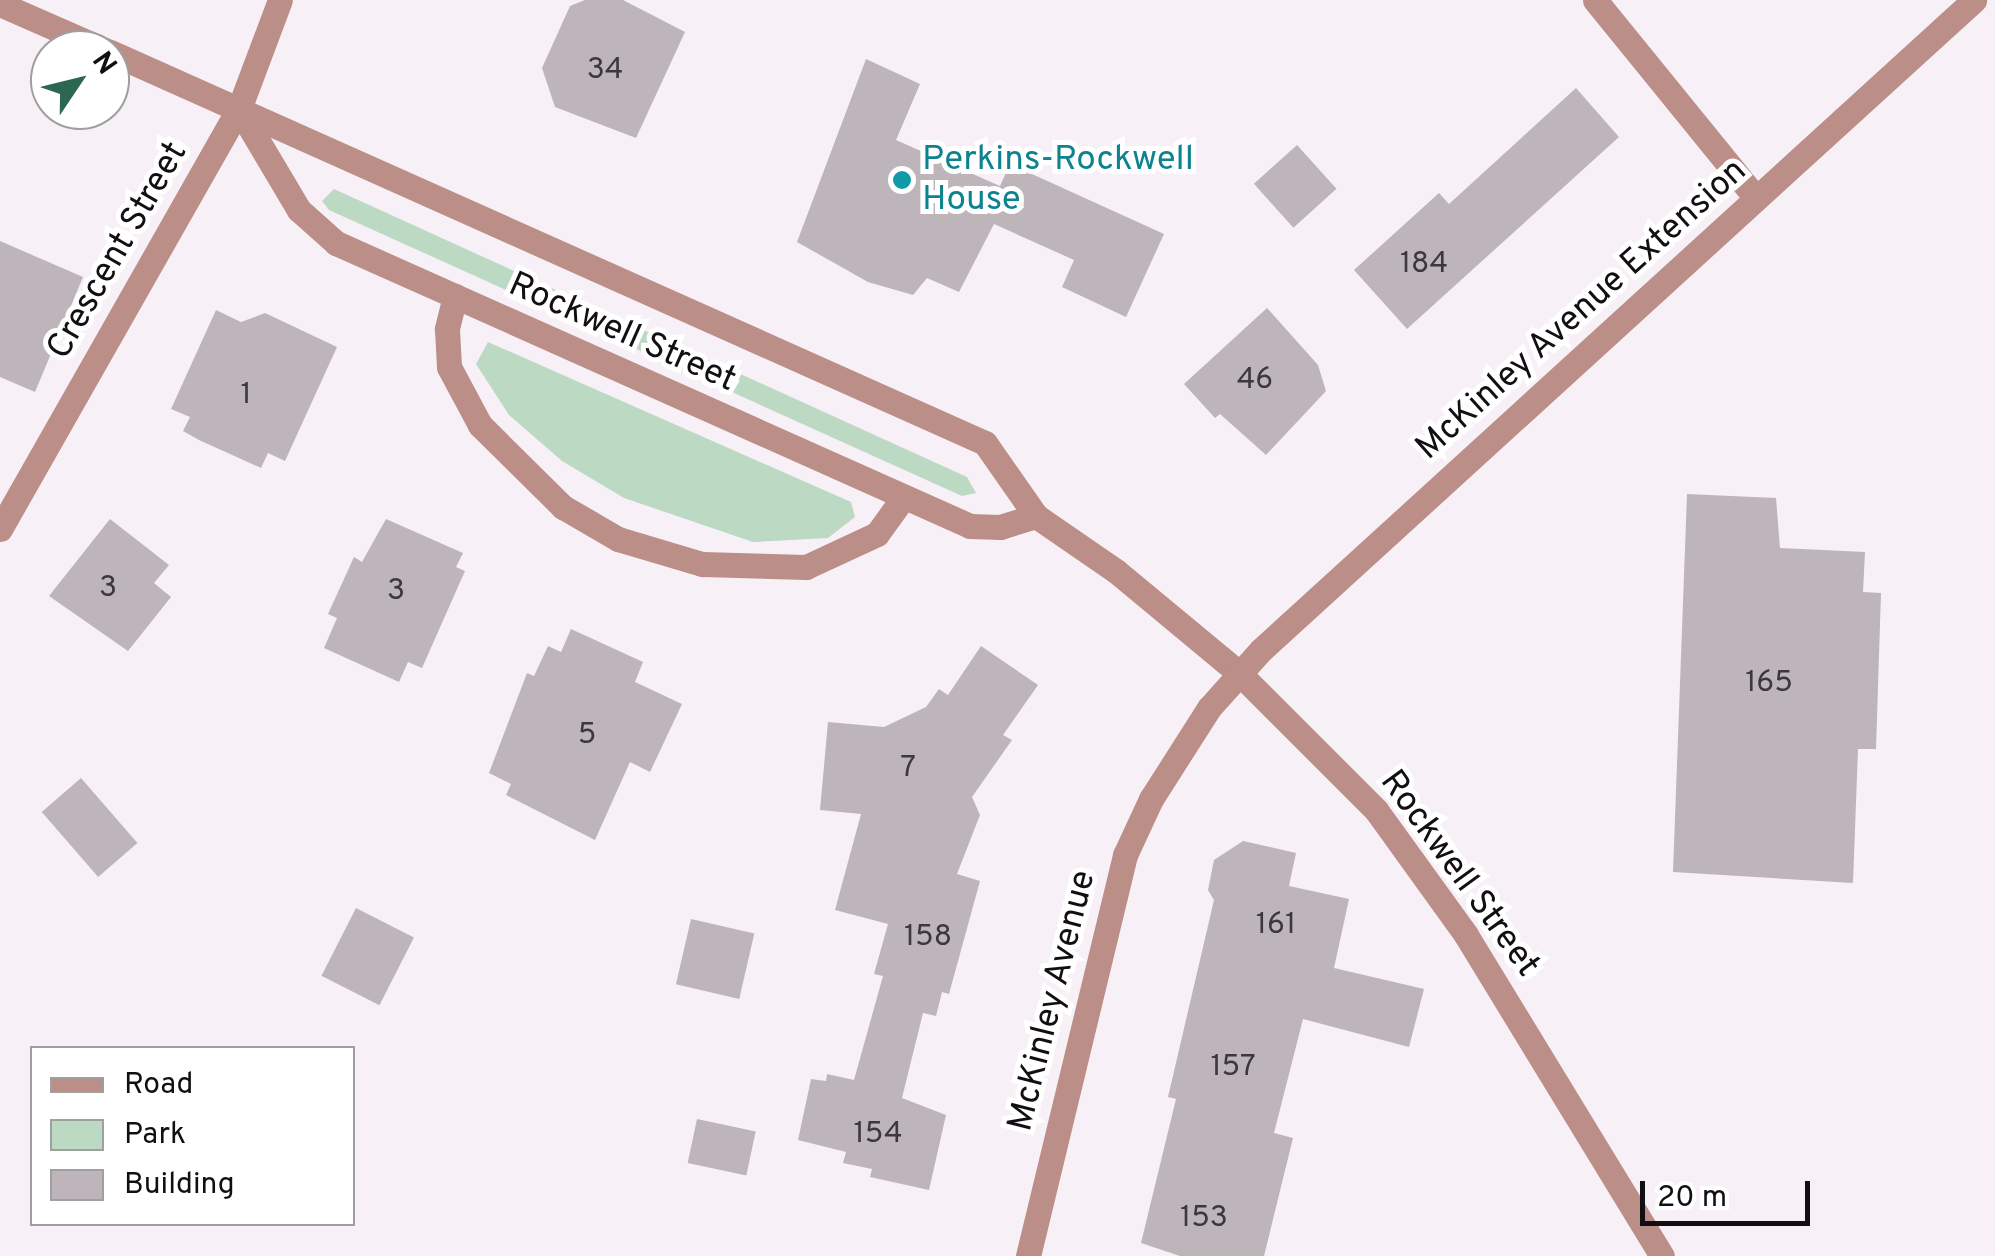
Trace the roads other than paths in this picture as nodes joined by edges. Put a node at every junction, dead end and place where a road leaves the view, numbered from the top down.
1 (280, 0) edge
2 (1595, 0) edge
3 (1974, 0) edge
4 (0, 4) edge
5 (59, 30) edge
6 (130, 61) edge
7 (238, 109) junction
8 (1756, 198) junction
9 (455, 296) junction
10 (903, 498) junction
11 (1036, 516) junction
12 (0, 528) edge
13 (1238, 673) junction
14 (1028, 1256) edge
15 (1662, 1256) edge

1 - 7 street, Crescent Street
2 - 8 street
3 - 8 street, McKinley Avenue Extension
4 - 5 street, Rockwell Street
6 - 7 street, Rockwell Street
7 - 9 street, Rockwell Street
7 - 11 street, Rockwell Street
7 - 12 street, Crescent Street
8 - 13 street, McKinley Avenue Extension
9 - 10 street, Rockwell Street
9 - 10 street
10 - 11 street, Rockwell Street
11 - 13 street, Rockwell Street
13 - 14 street, McKinley Avenue
13 - 15 street, Rockwell Street

